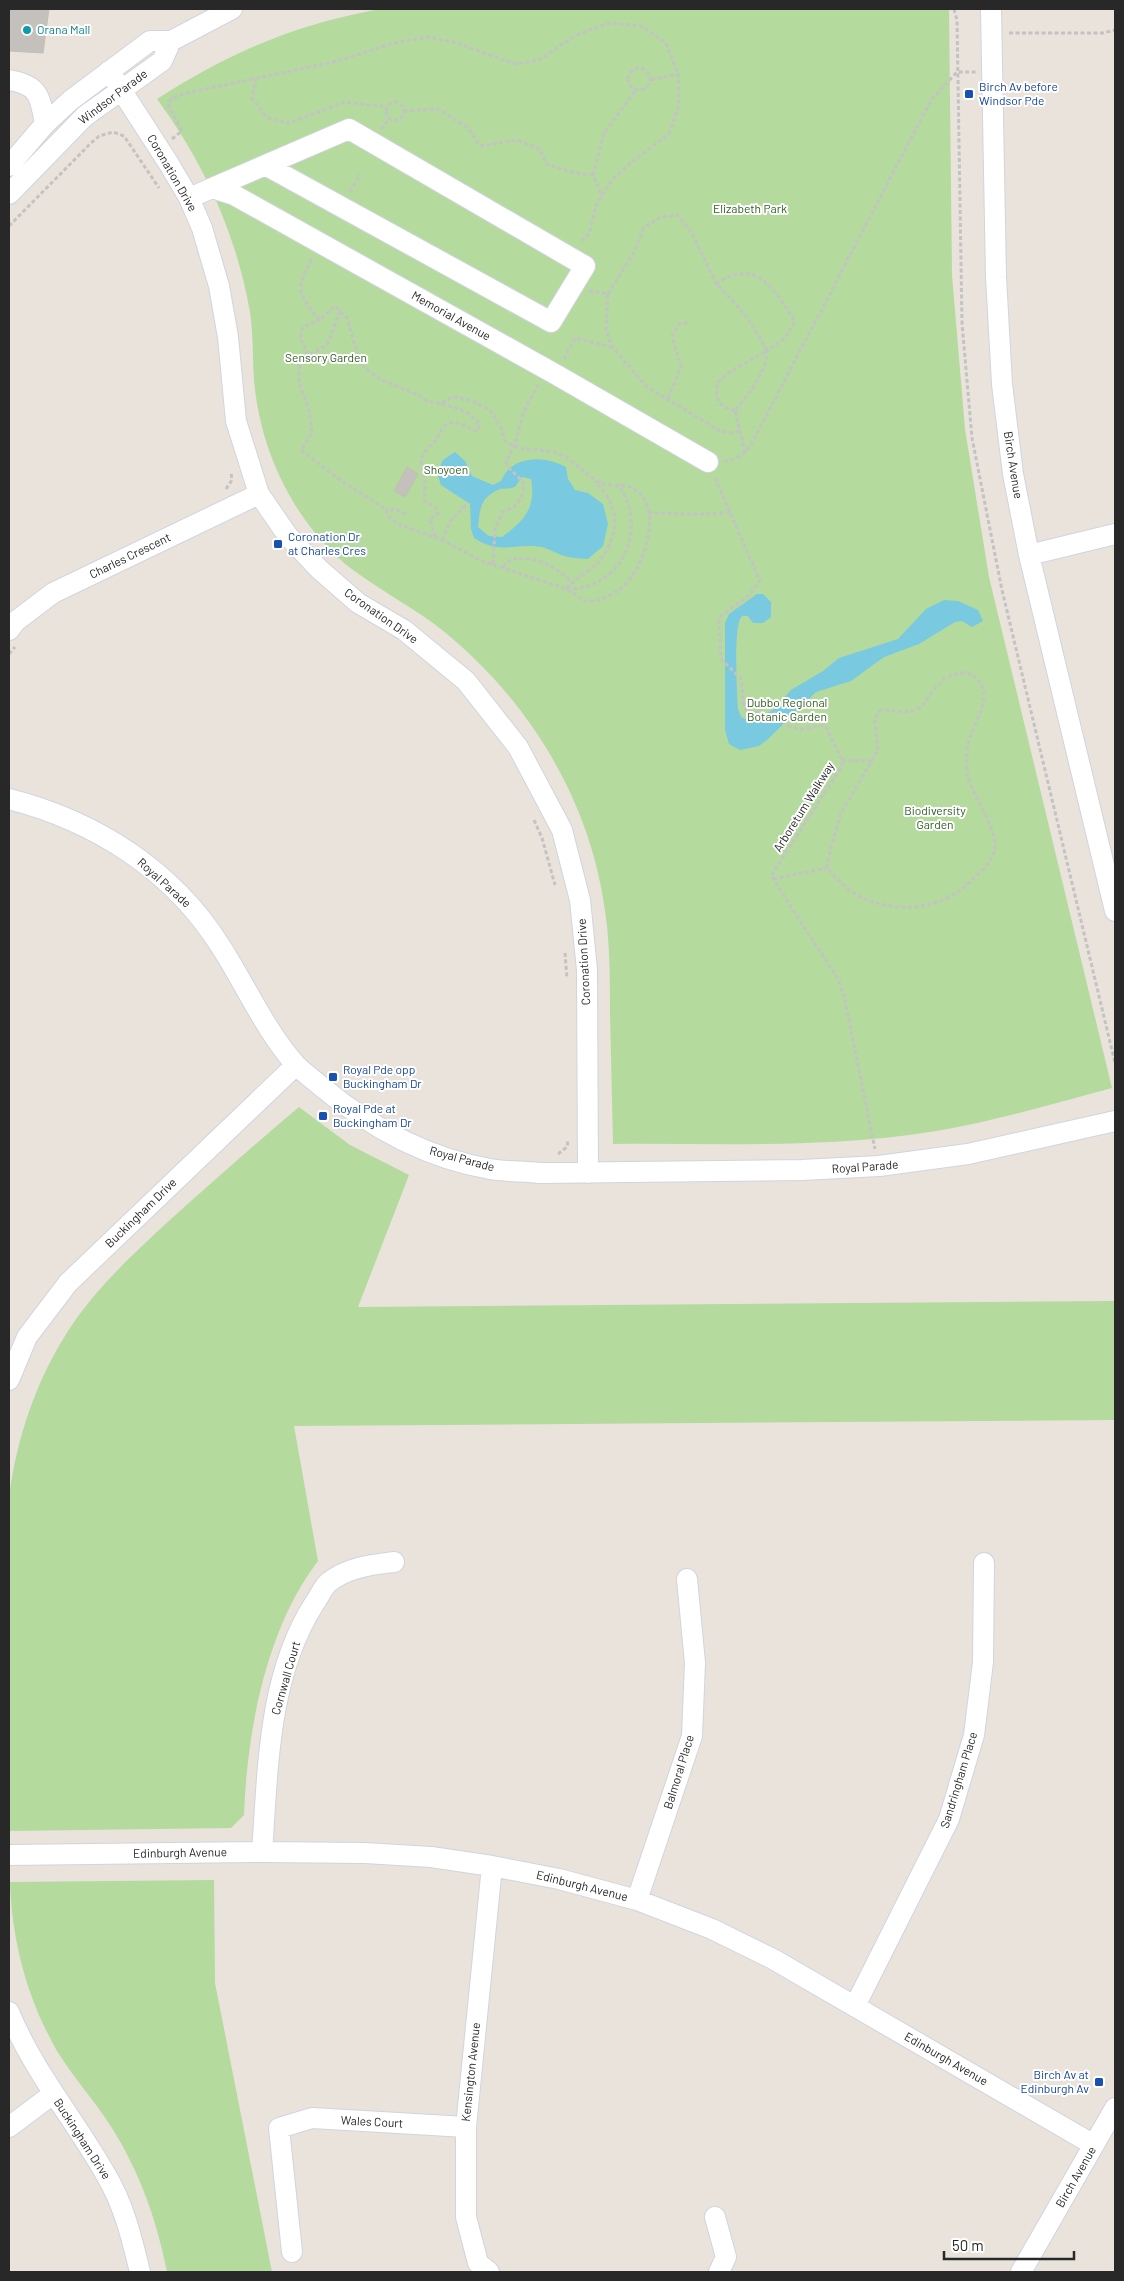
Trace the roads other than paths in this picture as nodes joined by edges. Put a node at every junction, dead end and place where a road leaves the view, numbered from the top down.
1 (232, 9) edge
2 (991, 9) edge
3 (171, 41) junction
4 (109, 71) junction
5 (9, 80) edge
6 (122, 90) junction
7 (45, 124) junction
8 (9, 166) edge
9 (267, 166) junction
10 (212, 188) junction
11 (9, 194) edge
12 (189, 198) junction
13 (708, 462) road end
14 (259, 494) junction
15 (1115, 534) edge
16 (1029, 555) junction
17 (9, 630) edge
18 (9, 799) edge
19 (1115, 911) edge
20 (296, 1065) junction
21 (1115, 1121) edge
22 (588, 1173) junction
23 (9, 1380) edge
24 (394, 1562) dead end
25 (984, 1563) dead end
26 (687, 1579) dead end
27 (262, 1852) junction
28 (9, 1855) edge
29 (492, 1866) junction
30 (637, 1900) junction
31 (855, 2006) junction
32 (9, 2012) edge
33 (53, 2094) junction
34 (1115, 2108) edge
35 (9, 2127) edge
36 (466, 2127) junction
37 (1094, 2145) junction
38 (715, 2217) dead end
39 (292, 2252) dead end
40 (140, 2272) edge
41 (489, 2272) edge
42 (719, 2272) edge
43 (1021, 2272) edge

1 - 3 street, Windsor Parade
2 - 16 street, Birch Avenue
3 - 4 street, Windsor Parade
3 - 6 street, Windsor Parade
4 - 6 street, Coronation Drive
4 - 7 street, Windsor Parade
5 - 7 street
6 - 11 street, Windsor Parade
6 - 12 street, Coronation Drive
7 - 8 street, Windsor Parade
9 - 9 street
9 - 10 street
10 - 12 street
10 - 13 street, Memorial Avenue
12 - 14 street, Coronation Drive
14 - 17 street, Charles Crescent
14 - 22 street, Coronation Drive
15 - 16 street
16 - 19 street, Birch Avenue
18 - 20 street, Royal Parade
20 - 22 street, Royal Parade
20 - 23 street, Buckingham Drive
21 - 22 street, Royal Parade
24 - 27 street, Cornwall Court
25 - 31 street, Sandringham Place
26 - 30 street, Balmoral Place
27 - 28 street, Edinburgh Avenue
27 - 29 street, Edinburgh Avenue
29 - 30 street, Edinburgh Avenue
29 - 36 street, Kensington Avenue
30 - 31 street, Edinburgh Avenue
31 - 37 street, Edinburgh Avenue
32 - 33 street, Buckingham Drive
33 - 35 street
33 - 40 street, Buckingham Drive
34 - 37 street, Birch Avenue
36 - 39 street, Wales Court
36 - 41 street, Kensington Avenue
37 - 43 street, Birch Avenue
38 - 42 street

